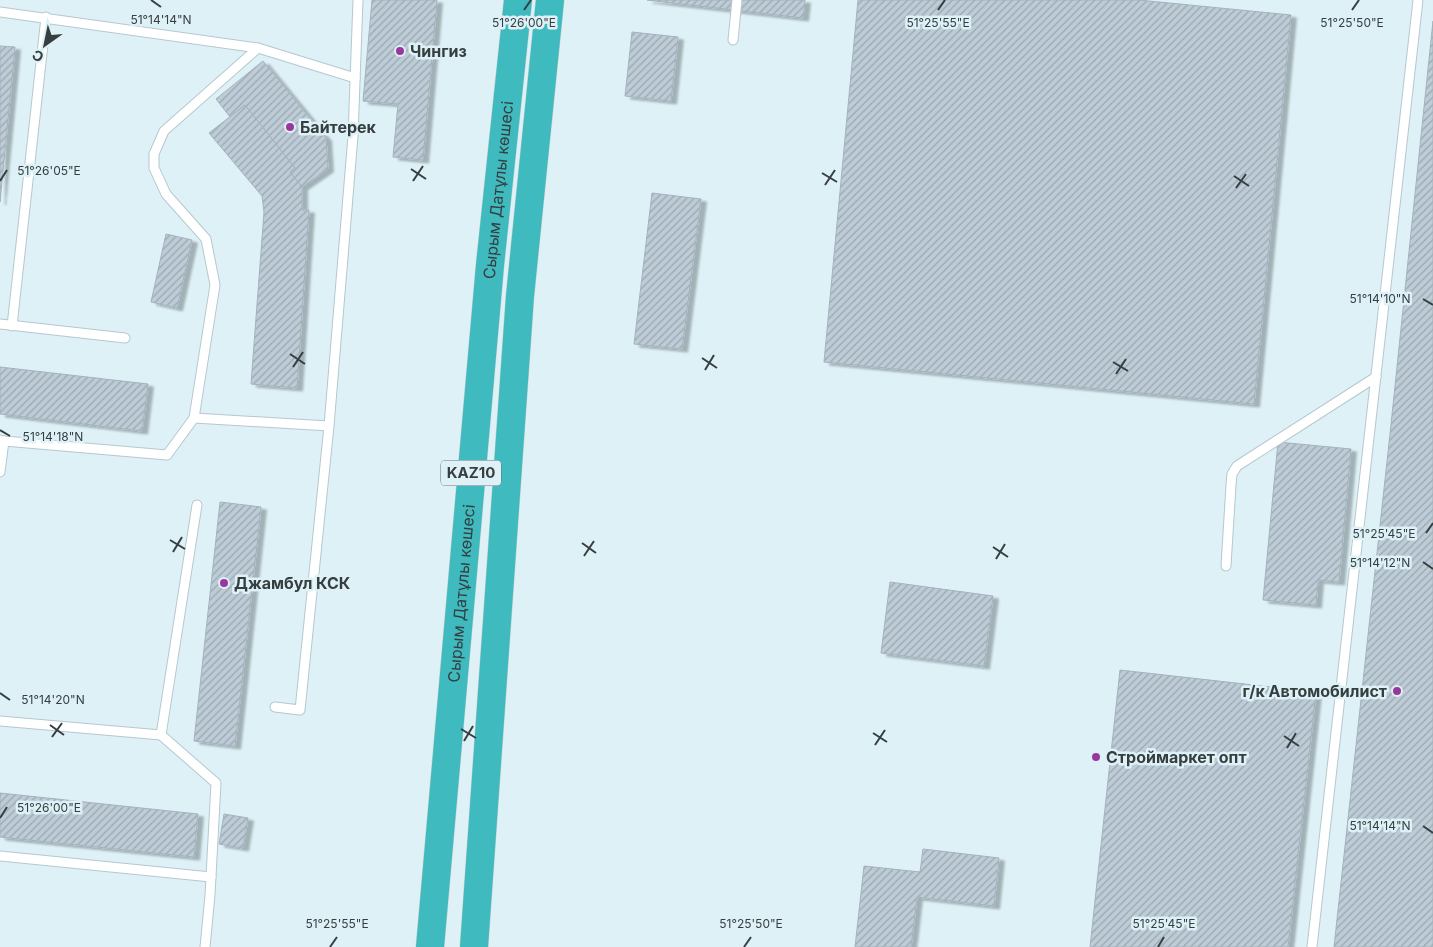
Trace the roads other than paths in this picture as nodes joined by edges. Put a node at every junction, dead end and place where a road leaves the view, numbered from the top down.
1 (358, 0) edge
2 (518, 0) edge
3 (550, 0) edge
4 (737, 0) edge
5 (1418, 0) edge
6 (0, 12) edge
7 (46, 17) junction
8 (733, 40) dead end
9 (258, 48) junction
10 (355, 78) junction
11 (0, 324) edge
12 (12, 326) junction
13 (126, 338) dead end
14 (1376, 376) junction
15 (194, 418) junction
16 (329, 426) junction
17 (2, 440) edge
18 (0, 472) edge
19 (197, 505) dead end
20 (1226, 566) dead end
21 (275, 707) dead end
22 (0, 721) edge
23 (161, 735) junction
24 (0, 856) edge
25 (211, 876) junction
26 (205, 947) edge
27 (430, 947) edge
28 (474, 947) edge
29 (1312, 947) edge

1 - 10 lane
2 - 27 highway, Сырым Датұлы көшесі / KAZ10
3 - 28 highway, Сырым Датұлы көшесі / KAZ10
4 - 8 lane
5 - 14 lane
6 - 7 lane
7 - 9 lane
7 - 12 lane
9 - 10 lane
9 - 15 lane
10 - 16 lane
11 - 12 lane
12 - 13 lane
14 - 20 lane
14 - 29 lane
15 - 16 lane
15 - 17 lane
16 - 21 lane
17 - 18 lane
19 - 23 lane
22 - 23 lane
23 - 25 lane
24 - 25 lane
25 - 26 lane

